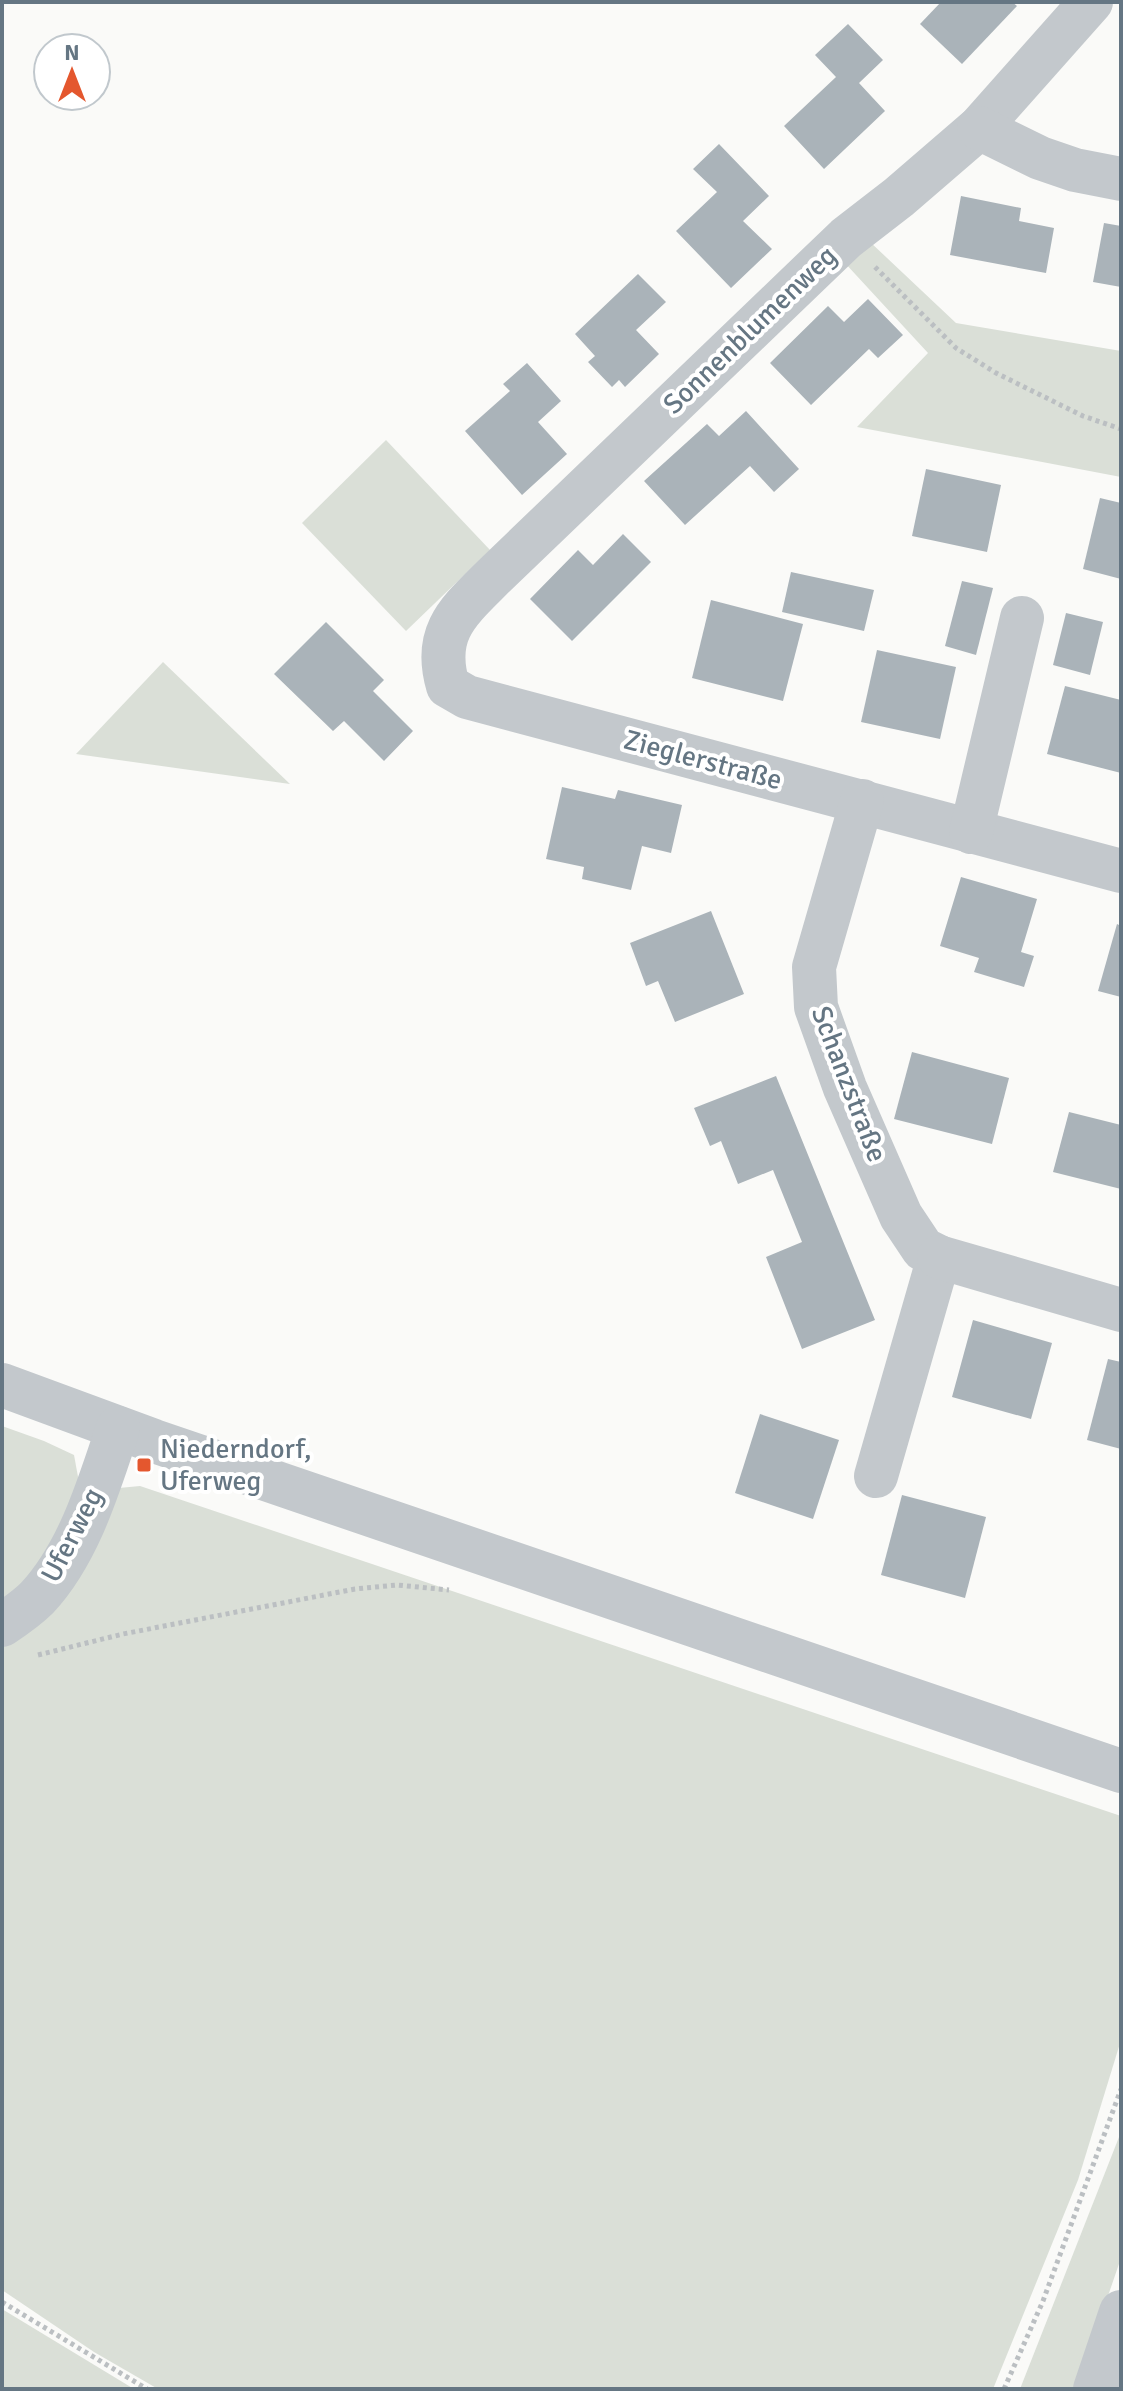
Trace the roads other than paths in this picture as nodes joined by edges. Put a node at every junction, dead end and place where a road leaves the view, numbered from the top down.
1 (1091, 2) edge
2 (979, 128) junction
3 (1121, 179) edge
4 (1022, 618) dead end
5 (445, 675) joint
6 (862, 801) junction
7 (971, 832) junction
8 (1121, 871) edge
9 (939, 1257) junction
10 (1121, 1310) edge
11 (2, 1385) edge
12 (118, 1428) junction
13 (876, 1476) dead end
14 (2, 1625) edge
15 (1121, 1771) edge
16 (1121, 2312) edge
17 (1095, 2389) edge

1 - 2 street, Sonnenblumenweg
2 - 3 street
2 - 5 street, Sonnenblumenweg
4 - 7 street
5 - 6 street, Zieglerstraße
6 - 7 street, Zieglerstraße
6 - 9 street, Schanzstraße
7 - 8 street, Zieglerstraße
9 - 10 street, Schanzstraße
9 - 13 street
11 - 12 street
12 - 14 street, Uferweg
12 - 15 street
16 - 17 street

